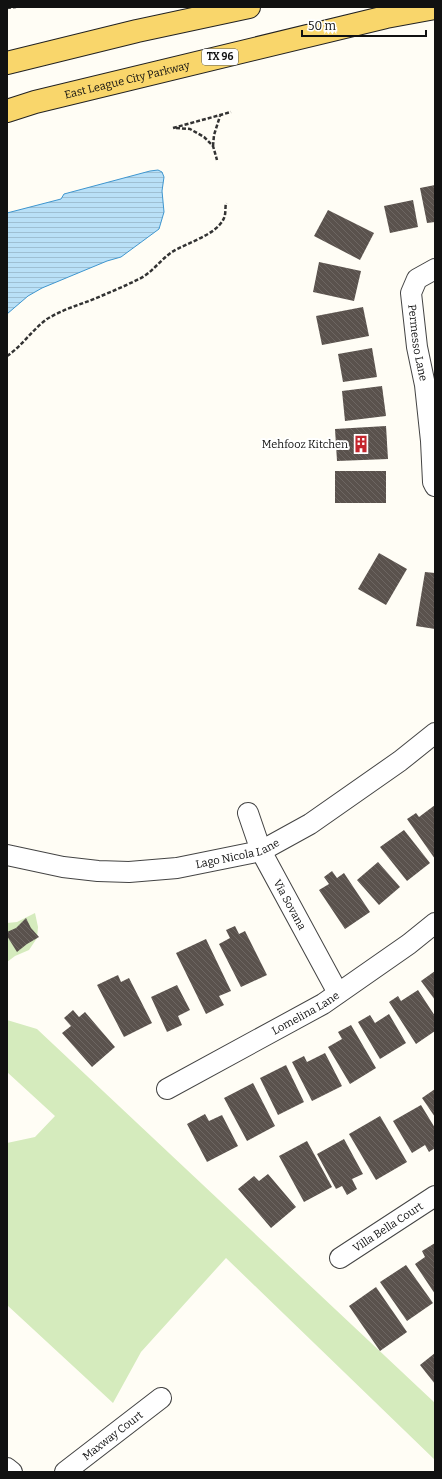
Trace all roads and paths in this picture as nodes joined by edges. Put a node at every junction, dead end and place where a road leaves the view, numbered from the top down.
1 (16, 7) edge
2 (249, 7) edge
3 (7, 8) edge
4 (435, 8) edge
5 (7, 63) edge
6 (7, 111) edge
7 (231, 112) dead end
8 (220, 115) junction
9 (213, 146) junction
10 (217, 160) dead end
11 (226, 203) dead end
12 (435, 269) edge
13 (7, 356) edge
14 (435, 486) edge
15 (435, 733) edge
16 (248, 813) dead end
17 (261, 851) junction
18 (7, 855) edge
19 (435, 923) edge
20 (338, 993) junction
21 (167, 1089) dead end
22 (435, 1196) edge
23 (340, 1258) dead end
24 (161, 1398) dead end
25 (7, 1468) edge
26 (12, 1472) edge
27 (65, 1472) edge

1 - 3 path
2 - 5 main road
4 - 6 main road, East League City Parkway / TX 96
7 - 8 path
8 - 9 path
8 - 9 path
9 - 10 path
11 - 13 path
12 - 14 street, Permesso Lane
15 - 17 street, Lago Nicola Lane
16 - 17 street, Via Sovana
17 - 18 street, Lago Nicola Lane
17 - 20 street, Via Sovana
19 - 20 street, Lomelina Lane
20 - 21 street, Lomelina Lane
22 - 23 street, Villa Bella Court
24 - 27 street, Maxway Court
25 - 26 street

